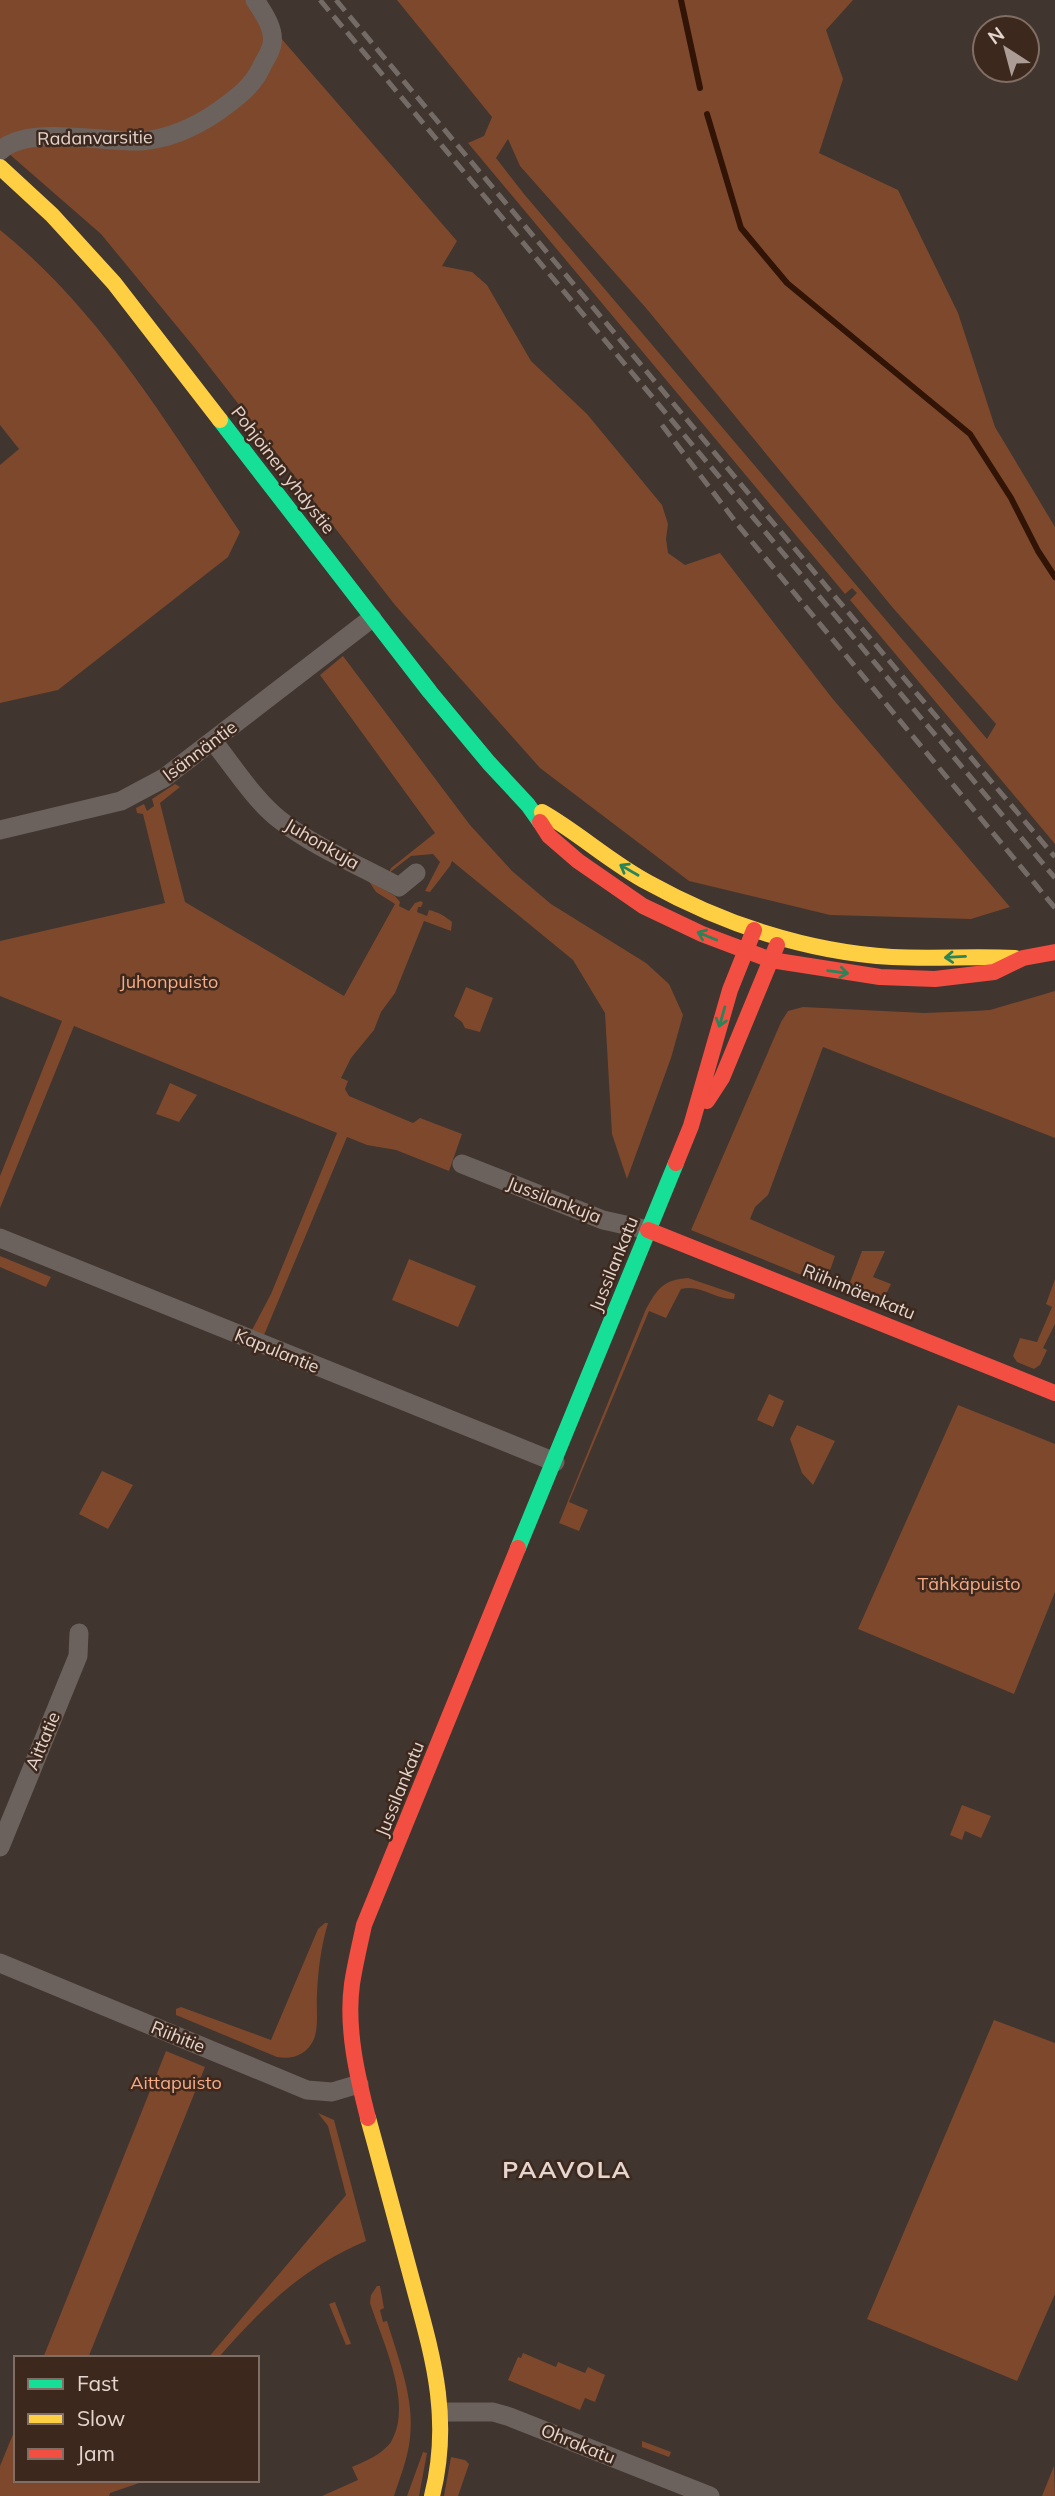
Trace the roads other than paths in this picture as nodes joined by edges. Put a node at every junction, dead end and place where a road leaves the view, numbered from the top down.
1 (255, 0) edge
2 (0, 151) edge
3 (0, 167) edge
4 (372, 618) junction
5 (213, 741) junction
6 (528, 805) junction
7 (0, 830) edge
8 (416, 873) dead end
9 (754, 930) junction
10 (780, 938) junction
11 (746, 951) junction
12 (1055, 952) edge
13 (1023, 958) junction
14 (771, 960) junction
15 (691, 1126) junction
16 (461, 1164) dead end
17 (648, 1230) junction
18 (0, 1238) edge
19 (1055, 1393) edge
20 (555, 1462) junction
21 (79, 1633) dead end
22 (0, 1847) edge
23 (0, 1963) edge
24 (359, 2084) junction
25 (441, 2412) junction
26 (432, 2496) edge
27 (710, 2496) edge

1 - 2 street, Radanvarsitie
3 - 4 main road, Pohjoinen yhdystie
4 - 5 street, Isännäntie
4 - 6 main road, Pohjoinen yhdystie
5 - 7 street, Isännäntie
5 - 8 street, Juhonkuja
9 -> 6 main road, Pohjoinen yhdystie
11 -> 6 main road, Pohjoinen yhdystie
9 - 10 main road, Pohjoinen yhdystie
9 - 11 main road, Jussilankatu
13 -> 10 main road, Pohjoinen yhdystie
10 - 14 main road, Jussilankatu
11 - 14 main road, Pohjoinen yhdystie
11 -> 15 main road, Jussilankatu
12 - 13 main road, Pohjoinen yhdystie
14 -> 13 main road, Pohjoinen yhdystie
14 - 15 main road, Jussilankatu
15 - 17 main road, Jussilankatu
16 - 17 street, Jussilankuja
17 - 19 main road, Riihimäenkatu
17 - 20 main road, Jussilankatu
18 - 20 street, Kapulantie
20 - 24 main road, Jussilankatu
21 - 22 street, Aittatie
23 - 24 street, Riihitie
24 - 25 main road, Jussilankatu
25 - 26 main road, Jussilankatu
25 - 27 street, Ohrakatu

